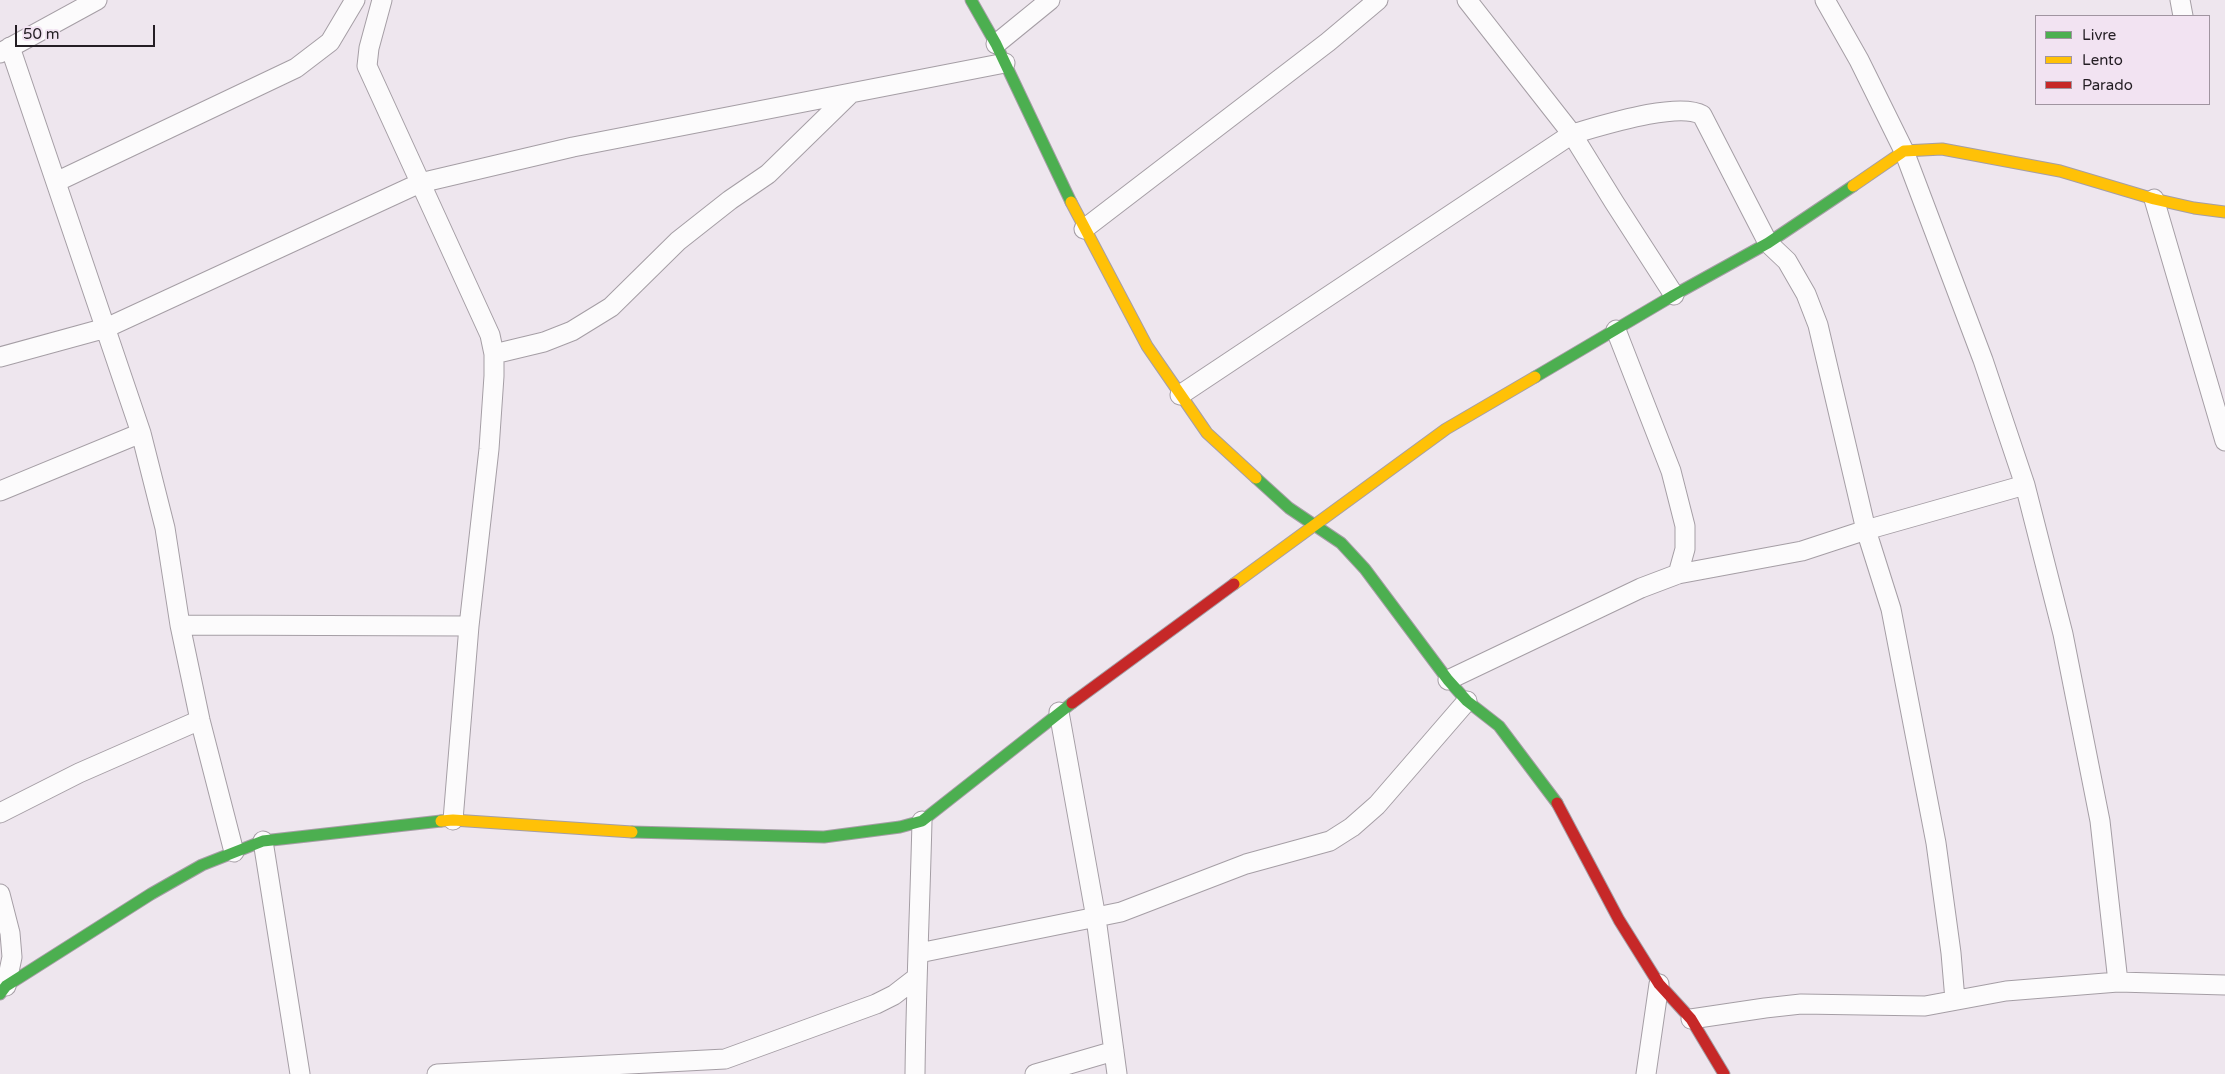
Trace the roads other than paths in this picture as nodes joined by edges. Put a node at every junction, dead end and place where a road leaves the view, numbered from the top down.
1 (97, 0) edge
2 (355, 0) edge
3 (382, 0) edge
4 (970, 0) edge
5 (1050, 0) edge
6 (1467, 0) edge
7 (1825, 0) edge
8 (2180, 0) edge
9 (1370, 3) edge
10 (2183, 15) edge
11 (996, 44) junction
12 (5, 50) edge
13 (1005, 63) junction
14 (850, 94) junction
15 (1572, 134) junction
16 (1904, 151) junction
17 (56, 182) junction
18 (420, 182) junction
19 (2154, 199) junction
20 (2225, 212) edge
21 (1084, 229) junction
22 (1768, 243) junction
23 (1674, 295) junction
24 (106, 328) junction
25 (1616, 330) junction
26 (494, 354) junction
27 (0, 357) edge
28 (1180, 395) junction
29 (141, 433) junction
30 (2225, 441) edge
31 (2025, 485) junction
32 (0, 491) edge
33 (1316, 524) junction
34 (1866, 530) junction
35 (1678, 574) junction
36 (180, 624) junction
37 (469, 626) junction
38 (1448, 680) junction
39 (1466, 702) junction
40 (1059, 712) junction
41 (200, 720) junction
42 (0, 813) edge
43 (453, 820) junction
44 (922, 821) junction
45 (263, 841) junction
46 (234, 852) junction
47 (0, 894) edge
48 (1096, 918) junction
49 (918, 953) junction
50 (916, 978) junction
51 (2118, 982) junction
52 (1659, 984) junction
53 (2225, 985) edge
54 (3, 990) edge
55 (1955, 1000) junction
56 (1691, 1020) junction
57 (1114, 1050) junction
58 (696, 1067) edge
59 (300, 1074) edge
60 (436, 1074) edge
61 (915, 1074) edge
62 (1035, 1074) edge
63 (1116, 1074) edge
64 (1646, 1074) edge
65 (1724, 1074) edge

1 - 12 street
2 - 17 street
3 - 18 street
4 - 11 street
5 - 11 street
6 - 15 street
7 - 16 street
8 - 10 street
9 - 21 street
11 - 13 street
12 - 17 street
13 - 14 street
13 - 21 street
14 - 18 street
14 - 26 street
15 - 22 street
15 - 23 street
15 - 28 street
16 - 19 street
16 - 22 street
16 - 31 street
17 - 24 street
18 - 24 street
18 - 26 street
19 - 20 street
19 - 30 street
21 - 28 street
22 - 23 street
22 - 34 street
23 - 25 street
24 - 27 street
24 - 29 street
25 - 33 street
25 - 35 street
26 - 37 street
28 - 33 street
29 - 32 street
29 - 36 street
31 - 34 street
31 - 51 street
33 - 38 street
33 - 40 street
34 - 35 street
34 - 55 street
35 - 38 street
36 - 37 street
36 - 41 street
37 - 43 street
38 - 39 street
39 - 48 street
39 - 52 street
40 - 44 street
40 - 48 street
41 - 42 street
41 - 46 street
43 - 44 street
43 - 45 street
44 - 49 street
45 - 46 street
45 - 59 street
46 - 54 street
47 - 54 street
48 - 49 street
48 - 57 street
49 - 50 street
50 - 58 street
50 - 61 street
51 - 53 street
51 - 55 street
52 - 56 street
52 - 64 street
55 - 56 street
56 - 65 street
57 - 62 street
57 - 63 street
58 - 60 street

